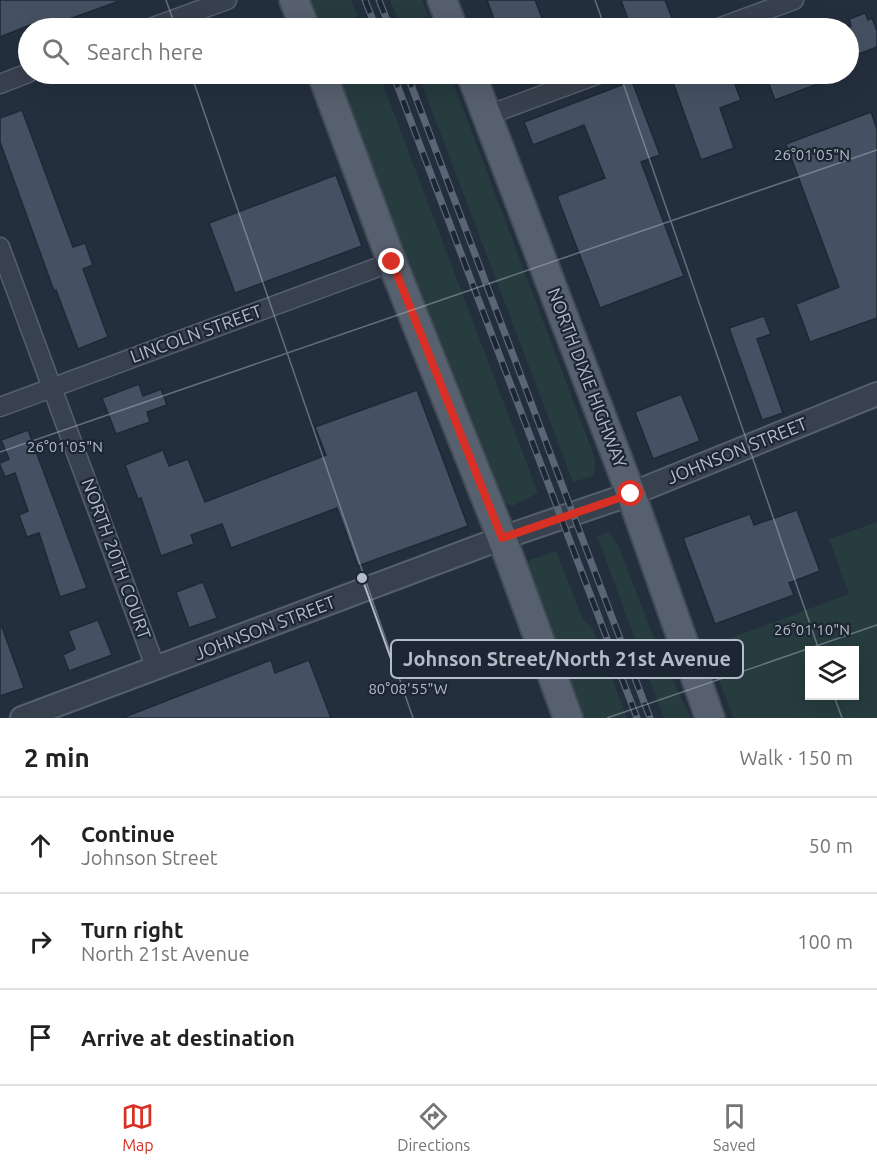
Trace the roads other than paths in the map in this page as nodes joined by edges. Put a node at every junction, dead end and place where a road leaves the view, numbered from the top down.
1 (227, 0) edge
2 (294, 0) edge
3 (442, 0) edge
4 (794, 0) edge
5 (178, 18) edge
6 (301, 18) edge
7 (449, 18) edge
8 (745, 18) edge
9 (18, 77) edge
10 (0, 84) edge
11 (326, 84) edge
12 (475, 84) edge
13 (572, 84) edge
14 (488, 115) junction
15 (0, 246) edge
16 (392, 262) junction
17 (53, 386) junction
18 (877, 394) edge
19 (0, 407) edge
20 (631, 494) junction
21 (502, 538) junction
22 (156, 669) junction
23 (22, 718) edge
24 (568, 718) edge
25 (710, 718) edge

1 - 5 street
2 - 6 main road
3 - 7 main road
4 - 8 street
9 - 10 street
11 - 16 main road
12 - 14 main road, NORTH DIXIE HIGHWAY
13 - 14 street
14 - 20 main road, NORTH DIXIE HIGHWAY
15 - 17 street, NORTH 20TH COURT
16 - 17 street, LINCOLN STREET
16 - 21 main road
17 - 19 street, LINCOLN STREET
17 - 22 street, NORTH 20TH COURT
18 - 20 street, JOHNSON STREET
20 - 21 street, JOHNSON STREET
20 - 25 main road, NORTH DIXIE HIGHWAY
21 - 22 street, JOHNSON STREET
21 - 24 main road
22 - 23 street, JOHNSON STREET

